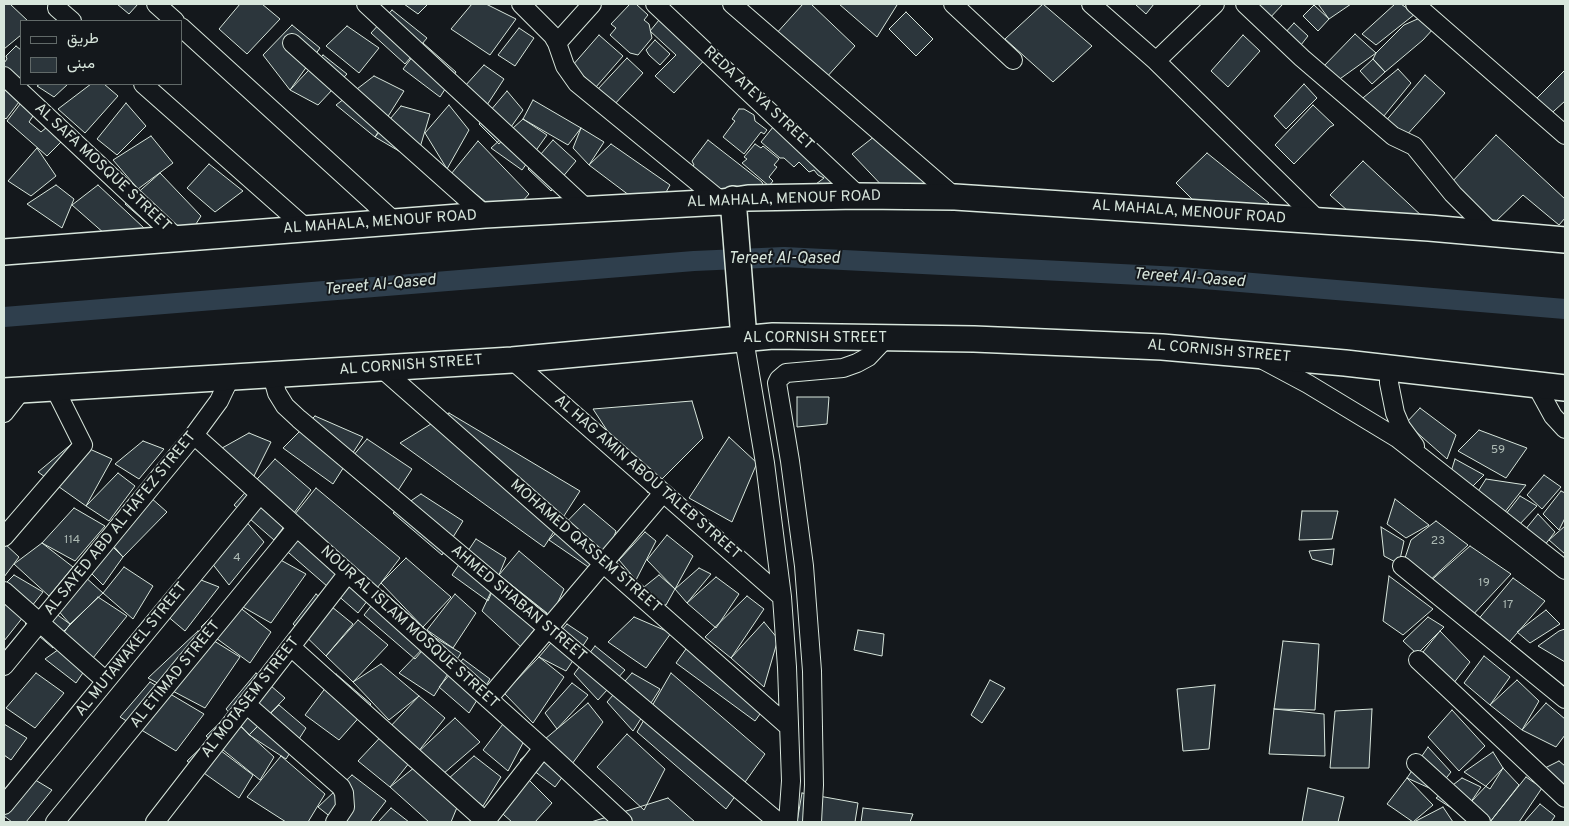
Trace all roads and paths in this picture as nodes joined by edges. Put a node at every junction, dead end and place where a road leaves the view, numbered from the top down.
1 (156, 4) edge
2 (366, 4) edge
3 (521, 4) edge
4 (592, 4) edge
5 (655, 4) edge
6 (732, 4) edge
7 (953, 4) edge
8 (1091, 4) edge
9 (1215, 4) edge
10 (1245, 4) edge
11 (1415, 4) edge
12 (58, 8) dead end
13 (71, 20) edge
14 (174, 20) edge
15 (182, 28) edge
16 (292, 43) dead end
17 (558, 43) junction
18 (1013, 60) dead end
19 (1156, 61) junction
20 (4, 76) edge
21 (144, 85) edge
22 (1565, 135) edge
23 (859, 196) junction
24 (955, 197) junction
25 (727, 201) junction
26 (587, 209) junction
27 (485, 216) junction
28 (1319, 221) junction
29 (395, 222) junction
30 (307, 229) junction
31 (1493, 234) junction
32 (178, 239) junction
33 (1565, 240) edge
34 (4, 252) edge
35 (744, 338) junction
36 (886, 338) junction
37 (1253, 355) junction
38 (512, 360) junction
39 (380, 367) junction
40 (1390, 368) junction
41 (272, 375) junction
42 (230, 378) junction
43 (1536, 385) junction
44 (54, 387) junction
45 (1565, 388) edge
46 (13, 391) edge
47 (4, 413) edge
48 (1565, 430) edge
49 (194, 435) junction
50 (1430, 464) junction
51 (663, 493) junction
52 (260, 494) junction
53 (297, 527) junction
54 (4, 537) edge
55 (603, 563) junction
56 (1402, 566) dead end
57 (1565, 570) edge
58 (348, 573) junction
59 (4, 591) edge
60 (782, 597) junction
61 (39, 623) junction
62 (548, 628) junction
63 (290, 647) junction
64 (1418, 660) dead end
65 (4, 666) edge
66 (106, 682) junction
67 (488, 699) junction
68 (1565, 699) edge
69 (246, 704) junction
70 (789, 728) junction
71 (543, 748) junction
72 (1416, 763) dead end
73 (1565, 798) edge
74 (4, 805) edge
75 (55, 822) edge
76 (155, 822) edge
77 (335, 822) edge
78 (485, 822) edge
79 (623, 822) edge
80 (778, 822) edge
81 (788, 822) edge
82 (812, 822) edge
83 (1481, 822) edge

1 - 14 street
2 - 26 street
3 - 17 street
4 - 17 street
5 - 23 street, REDA ATEYA STREET
6 - 24 street
7 - 18 street
8 - 19 street
9 - 19 street
10 - 31 street
11 - 22 street
12 - 13 street
15 - 29 street
16 - 27 street
17 - 25 street
19 - 28 street
20 - 32 street, AL SAFA MOSQUE STREET
21 - 30 street
23 - 24 main road, AL MAHALA, MENOUF ROAD
23 - 25 main road, AL MAHALA, MENOUF ROAD
24 - 28 main road, AL MAHALA, MENOUF ROAD
25 - 26 main road, AL MAHALA, MENOUF ROAD
25 - 35 main road
26 - 27 main road, AL MAHALA, MENOUF ROAD
27 - 29 main road, AL MAHALA, MENOUF ROAD
28 - 31 main road, AL MAHALA, MENOUF ROAD
29 - 30 main road, AL MAHALA, MENOUF ROAD
30 - 32 main road, AL MAHALA, MENOUF ROAD
31 - 33 main road, AL MAHALA, MENOUF ROAD
32 - 34 main road, AL MAHALA, MENOUF ROAD
35 - 36 main road, AL CORNISH STREET
35 - 38 main road, AL CORNISH STREET
35 - 60 street
36 - 37 main road, AL CORNISH STREET
36 - 82 street
37 - 40 main road, AL CORNISH STREET
37 - 50 street
38 - 39 main road, AL CORNISH STREET
38 - 51 street, AL HAG AMIN ABOU TALEB STREET
39 - 41 main road, AL CORNISH STREET
39 - 55 street, MOHAMED QASSEM STREET
40 - 43 main road, AL CORNISH STREET
40 - 50 street
41 - 42 main road, AL CORNISH STREET
41 - 62 street, AHMED SHABAN STREET
42 - 44 main road, AL CORNISH STREET
42 - 49 street, AL SAYED ABD AL HAFEZ STREET
43 - 45 main road, AL CORNISH STREET
43 - 48 street
44 - 46 main road, AL CORNISH STREET
44 - 54 street
46 - 47 street
49 - 52 street, NOUR AL ISLAM MOSQUE STREET
49 - 61 street, AL SAYED ABD AL HAFEZ STREET
50 - 57 street
51 - 55 street
51 - 60 street, AL HAG AMIN ABOU TALEB STREET
52 - 53 street, NOUR AL ISLAM MOSQUE STREET
52 - 66 street, AL MUTAWAKEL STREET
53 - 58 street, NOUR AL ISLAM MOSQUE STREET
53 - 75 street, AL ETIMAD STREET
55 - 62 street
55 - 70 street, MOHAMED QASSEM STREET
56 - 68 street
58 - 63 street, AL MOTASEM STREET
58 - 67 street, NOUR AL ISLAM MOSQUE STREET
59 - 61 street
60 - 70 street
61 - 65 street, AL SAYED ABD AL HAFEZ STREET
61 - 66 street
62 - 67 street
62 - 80 street, AHMED SHABAN STREET
63 - 69 street, AL MOTASEM STREET
63 - 78 street
64 - 73 street
66 - 74 street, AL MUTAWAKEL STREET
67 - 71 street, NOUR AL ISLAM MOSQUE STREET
69 - 76 street, AL MOTASEM STREET
69 - 77 street
70 - 81 street
71 - 78 street
71 - 79 street, NOUR AL ISLAM MOSQUE STREET
72 - 83 street

